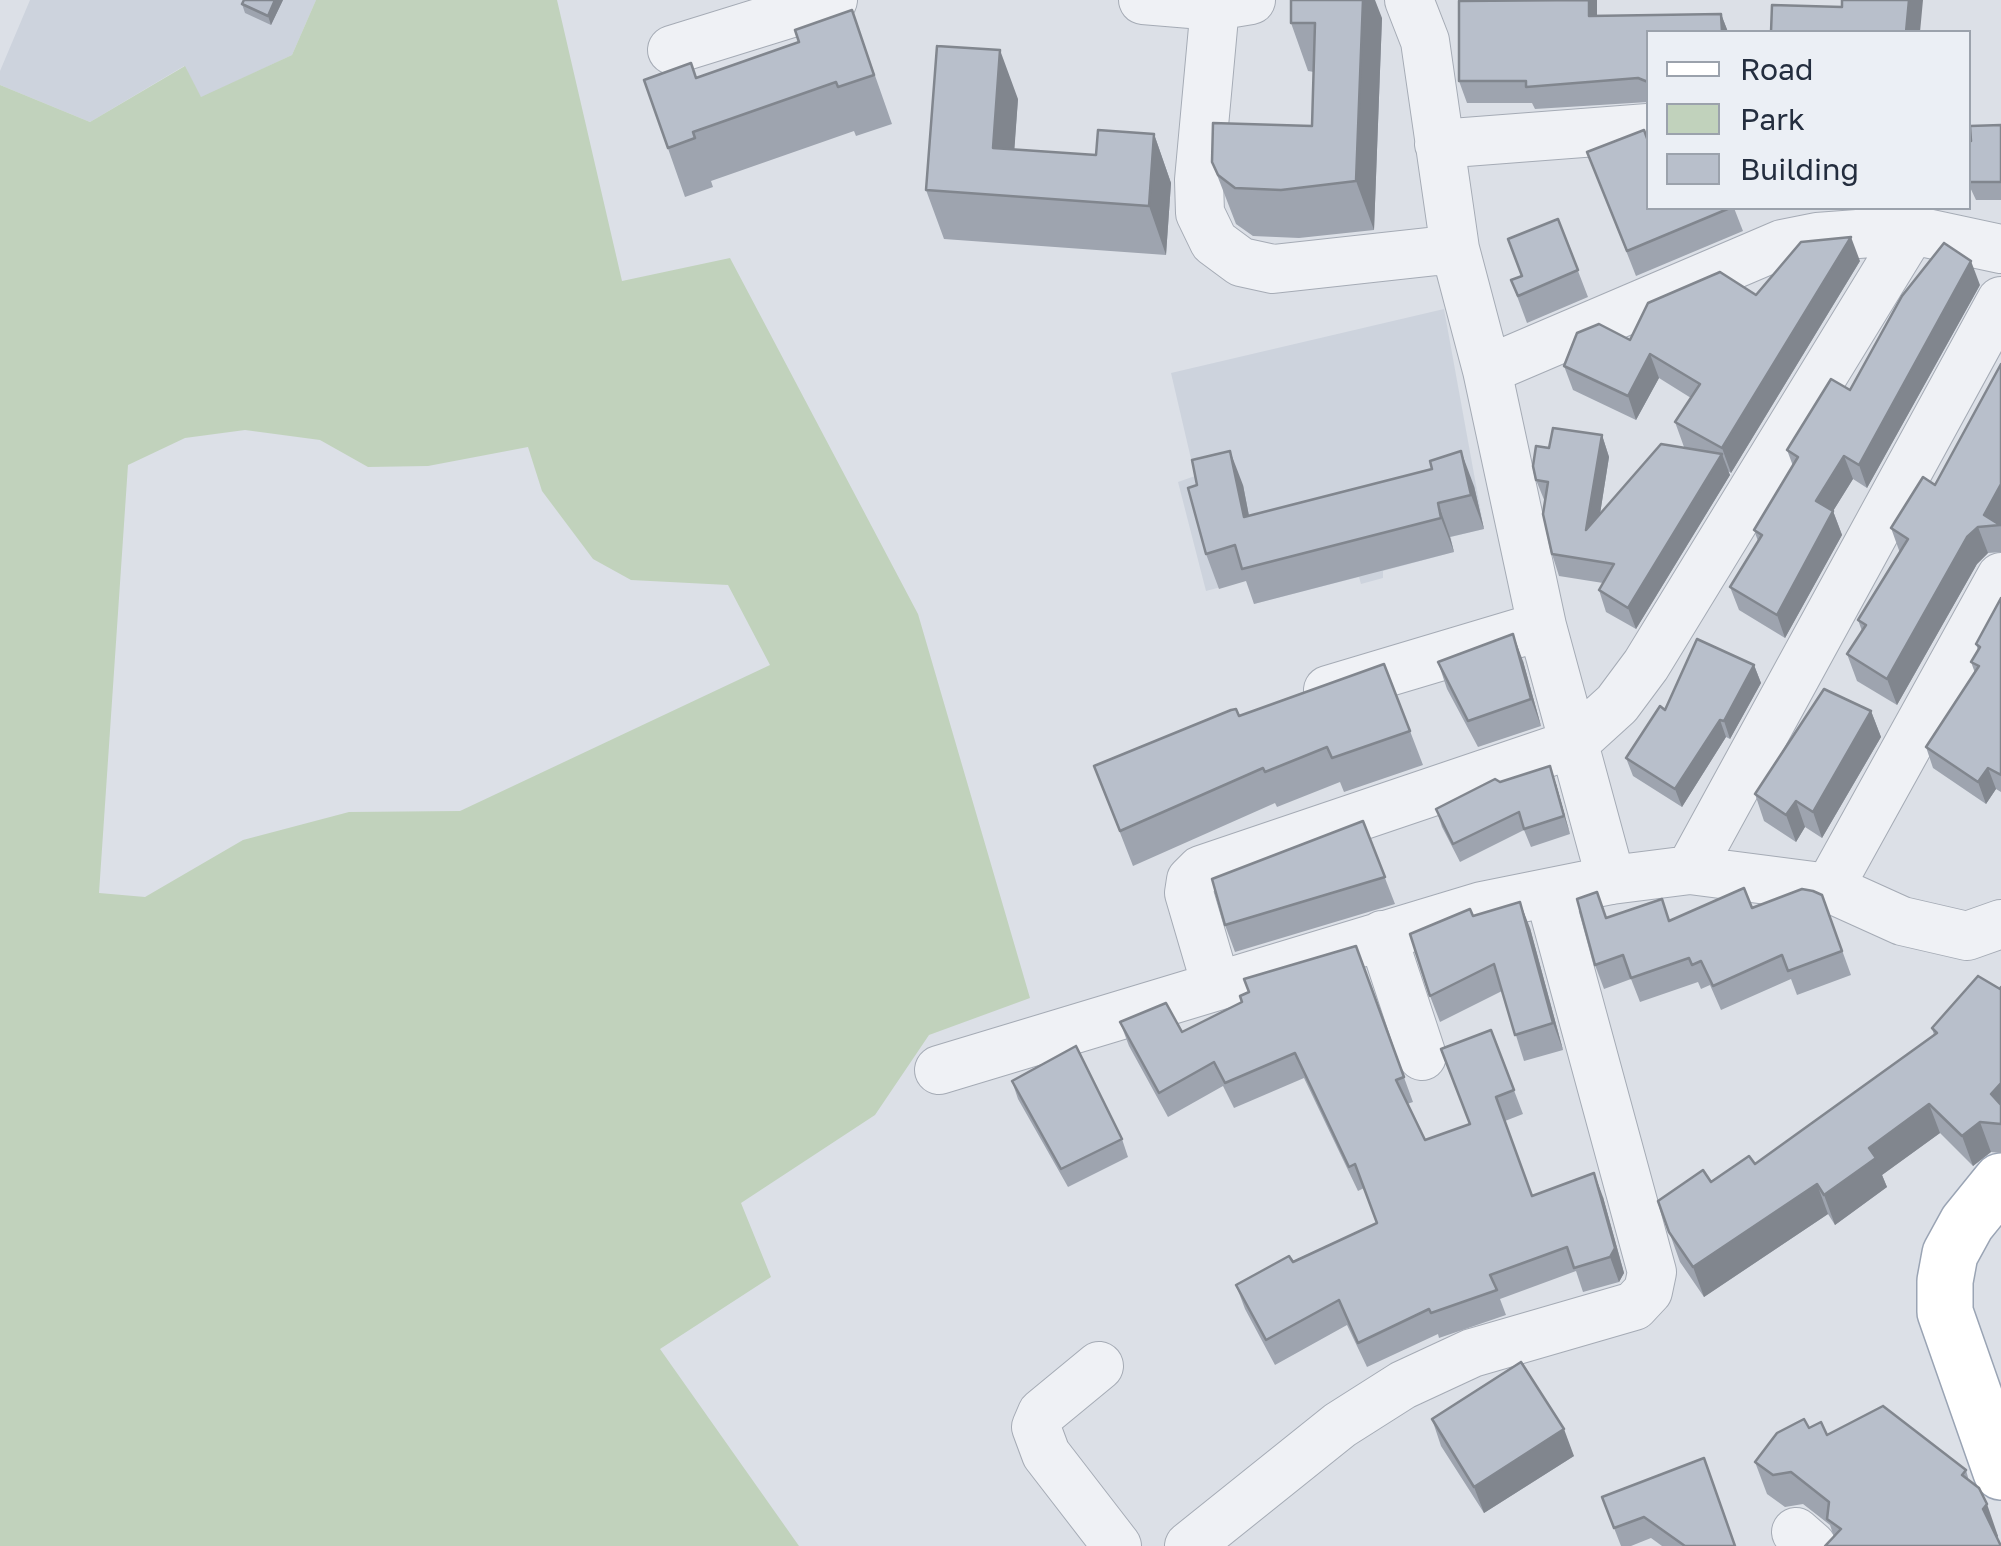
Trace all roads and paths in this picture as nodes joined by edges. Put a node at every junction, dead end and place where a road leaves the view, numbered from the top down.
1 (832, 0) edge
2 (1143, 0) edge
3 (1409, 0) edge
4 (1233, 3) edge
5 (672, 50) dead end
6 (1646, 128) edge
7 (1439, 144) junction
8 (1921, 223) edge
9 (1455, 249) junction
10 (2001, 249) edge
11 (2001, 300) edge
12 (1487, 370) junction
13 (2001, 577) edge
14 (1542, 626) junction
15 (1295, 700) edge
16 (1573, 744) junction
17 (1690, 870) junction
18 (1610, 880) junction
19 (1829, 888) junction
20 (1549, 892) junction
21 (2001, 924) edge
22 (1382, 936) junction
23 (1216, 985) junction
24 (1422, 1056) dead end
25 (939, 1070) dead end
26 (2001, 1181) edge
27 (1099, 1366) dead end
28 (2001, 1472) edge
29 (1117, 1546) edge
30 (1189, 1546) edge

1 - 5 street
2 - 4 street
3 - 7 street
4 - 9 street
6 - 7 street
7 - 9 street
8 - 10 street
8 - 12 street
8 - 16 street
9 - 12 street
11 - 17 street
12 - 14 street
13 - 19 street
14 - 15 street
14 - 16 street
16 - 18 street
16 - 23 street
17 - 18 street
17 - 19 street
18 - 20 street
19 - 21 street
20 - 22 street
20 - 30 street
22 - 23 street
22 - 24 street
23 - 25 street
26 - 28 main road
27 - 29 street

